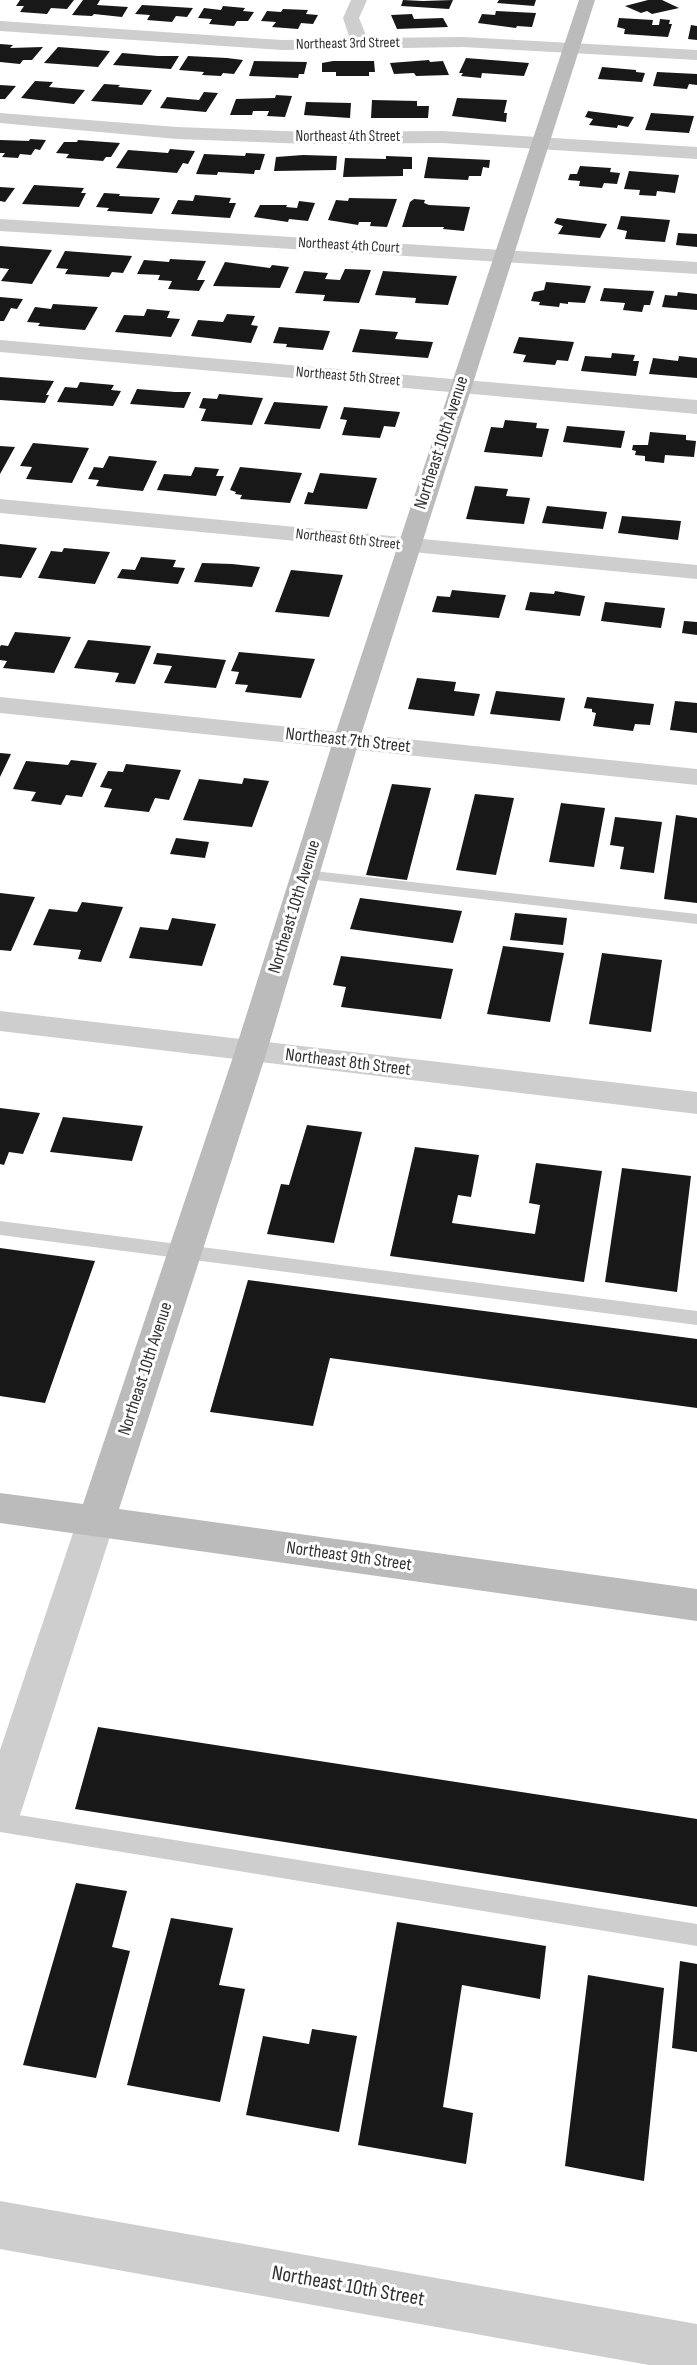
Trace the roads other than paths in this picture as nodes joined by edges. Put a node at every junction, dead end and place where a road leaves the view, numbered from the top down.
1 (359, 0) edge
2 (587, 0) edge
3 (0, 26) edge
4 (361, 44) junction
5 (571, 47) junction
6 (697, 56) edge
7 (0, 118) edge
8 (540, 142) junction
9 (697, 153) edge
10 (0, 225) edge
11 (504, 255) junction
12 (697, 268) edge
13 (0, 346) edge
14 (461, 387) junction
15 (697, 407) edge
16 (0, 506) edge
17 (409, 545) junction
18 (697, 572) edge
19 (0, 705) edge
20 (346, 741) junction
21 (697, 777) edge
22 (305, 875) junction
23 (697, 919) edge
24 (0, 1021) edge
25 (251, 1051) junction
26 (697, 1103) edge
27 (0, 1228) edge
28 (184, 1251) junction
29 (697, 1318) edge
30 (0, 1508) edge
31 (96, 1521) junction
32 (697, 1605) edge
33 (0, 1812) edge
34 (0, 1822) edge
35 (697, 1935) edge
36 (0, 2225) edge
37 (697, 2349) edge

1 - 4 street
2 - 5 street, Northeast 10th Avenue
3 - 4 street, Northeast 3rd Street
4 - 5 street, Northeast 3rd Street
5 - 6 street, Northeast 3rd Street
5 - 8 street, Northeast 10th Avenue
7 - 8 street, Northeast 4th Street
8 - 9 street, Northeast 4th Street
8 - 11 street, Northeast 10th Avenue
10 - 11 street, Northeast 4th Court
11 - 12 street, Northeast 4th Court
11 - 14 street, Northeast 10th Avenue
13 - 14 street, Northeast 5th Street
14 - 15 street, Northeast 5th Street
14 - 17 street, Northeast 10th Avenue
16 - 17 street, Northeast 6th Street
17 - 18 street, Northeast 6th Street
17 - 20 street, Northeast 10th Avenue
19 - 20 street, Northeast 7th Street
20 - 21 street, Northeast 7th Street
20 - 22 street, Northeast 10th Avenue
22 - 23 lane
22 - 25 street, Northeast 10th Avenue
24 - 25 street, Northeast 8th Street
25 - 26 street, Northeast 8th Street
25 - 28 street, Northeast 10th Avenue
27 - 28 lane
28 - 29 lane
28 - 31 street, Northeast 10th Avenue
30 - 31 street, Northeast 9th Street
31 - 32 street, Northeast 9th Street
31 - 33 street, Northeast 10th Avenue
34 - 35 lane
36 - 37 street, Northeast 10th Street

